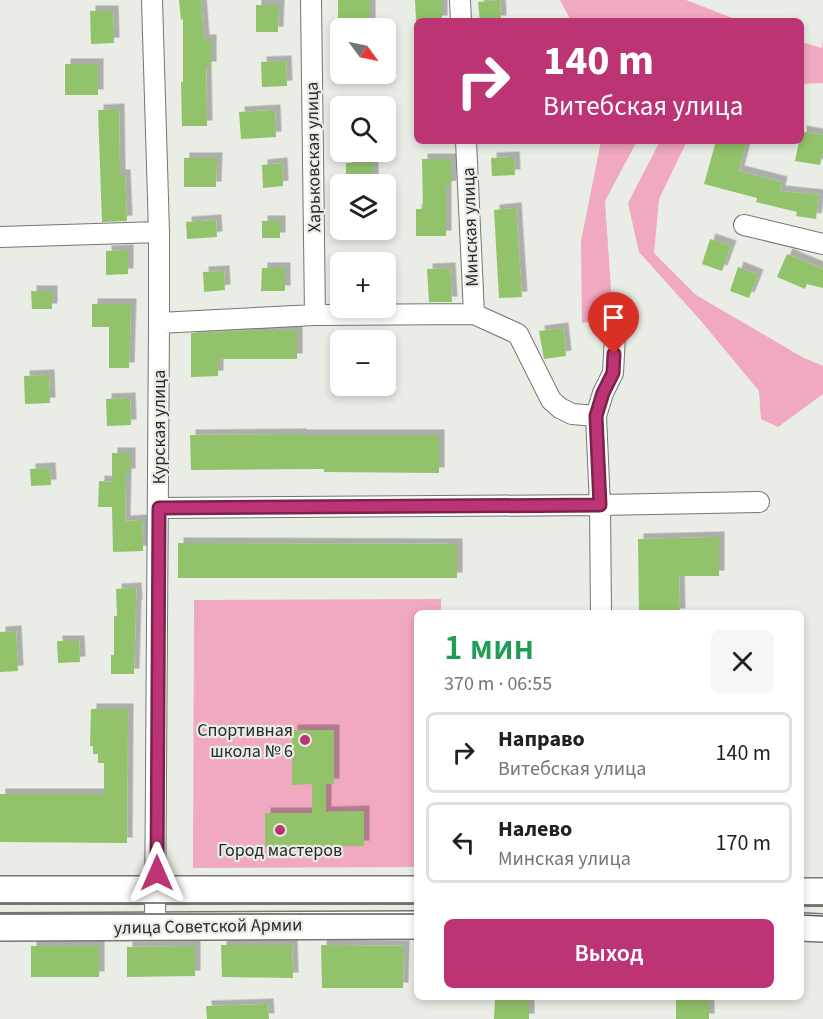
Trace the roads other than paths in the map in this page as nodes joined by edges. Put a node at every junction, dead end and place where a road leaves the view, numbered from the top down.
1 (152, 0) edge
2 (311, 0) edge
3 (460, 0) edge
4 (461, 18) edge
5 (466, 144) edge
6 (744, 225) dead end
7 (159, 232) junction
8 (0, 237) edge
9 (823, 244) edge
10 (474, 314) junction
11 (315, 315) junction
12 (159, 323) junction
13 (615, 336) dead end
14 (596, 416) junction
15 (759, 502) dead end
16 (600, 505) junction
17 (159, 508) junction
18 (601, 610) edge
19 (0, 890) edge
20 (414, 890) edge
21 (156, 891) junction
22 (804, 892) edge
23 (823, 892) edge
24 (414, 925) edge
25 (0, 927) edge
26 (155, 927) junction
27 (804, 927) edge
28 (823, 928) edge

1 - 7 street, Курская улица
2 - 11 street, Харьковская улица
3 - 4 street
5 - 10 street, Минская улица
6 - 9 street
7 - 8 street
7 - 12 street, Курская улица
10 - 11 street
10 - 14 street
11 - 12 street
12 - 17 street, Курская улица
13 - 14 street
14 - 16 street
15 - 16 street
16 - 17 street
16 - 18 street
17 - 21 street, Курская улица
19 - 21 main road, улица Советской Армии
20 - 21 main road, улица Советской Армии
21 - 26 street, Курская улица
22 - 23 main road
24 - 26 main road, улица Советской Армии
25 - 26 main road, улица Советской Армии
27 - 28 main road

